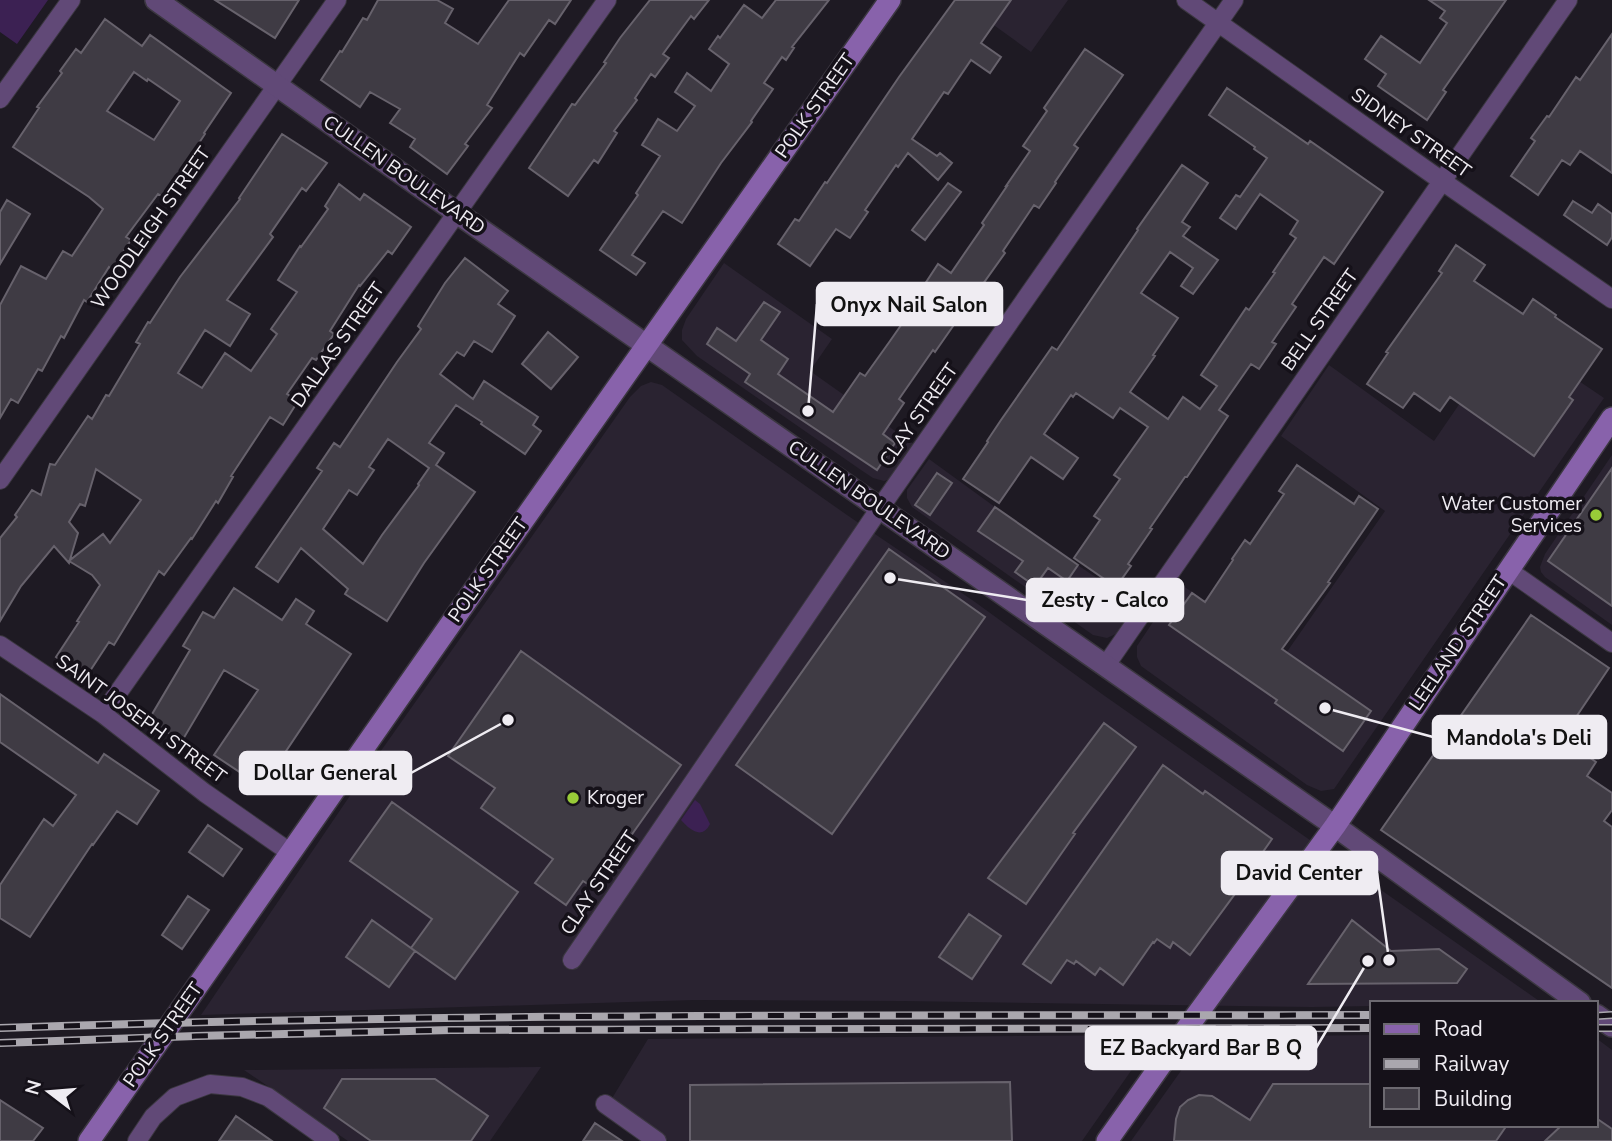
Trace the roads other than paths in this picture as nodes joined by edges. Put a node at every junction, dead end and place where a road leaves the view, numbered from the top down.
1 (71, 0) edge
2 (156, 0) edge
3 (337, 0) edge
4 (607, 0) edge
5 (890, 0) edge
6 (1186, 0) edge
7 (1234, 0) edge
8 (1568, 0) edge
9 (1218, 23) junction
10 (276, 85) junction
11 (0, 99) edge
12 (1442, 181) junction
13 (457, 213) junction
14 (1612, 299) edge
15 (648, 345) junction
16 (1612, 418) edge
17 (0, 480) edge
18 (880, 508) junction
19 (1508, 570) junction
20 (1612, 643) edge
21 (0, 645) edge
22 (1106, 665) junction
23 (103, 714) junction
24 (1335, 826) junction
25 (291, 853) junction
26 (572, 960) dead end
27 (1577, 1001) edge
28 (605, 1104) dead end
29 (89, 1141) edge
30 (137, 1141) edge
31 (330, 1141) edge
32 (657, 1141) edge
33 (1107, 1141) edge

1 - 11 street
2 - 10 street, CULLEN BOULEVARD
3 - 10 street, WOODLEIGH STREET
4 - 13 street, DALLAS STREET
5 - 15 main road, POLK STREET
6 - 9 street, SIDNEY STREET
7 - 9 street, CLAY STREET
8 - 12 street, BELL STREET
9 - 12 street, SIDNEY STREET
9 - 18 street, CLAY STREET
10 - 13 street, CULLEN BOULEVARD
10 - 17 street, WOODLEIGH STREET
12 - 14 street, SIDNEY STREET
12 - 22 street, BELL STREET
13 - 15 street, CULLEN BOULEVARD
13 - 23 street, DALLAS STREET
15 - 18 street, CULLEN BOULEVARD
15 - 25 main road, POLK STREET
16 - 19 main road, LEELAND STREET
18 - 22 street, CULLEN BOULEVARD
18 - 26 street, CLAY STREET
19 - 20 street
19 - 24 main road, LEELAND STREET
21 - 23 street, SAINT JOSEPH STREET
22 - 24 street, CULLEN BOULEVARD
23 - 25 street, SAINT JOSEPH STREET
24 - 27 street, CULLEN BOULEVARD
24 - 33 main road, LEELAND STREET
25 - 29 main road, POLK STREET
28 - 32 street
30 - 31 street

